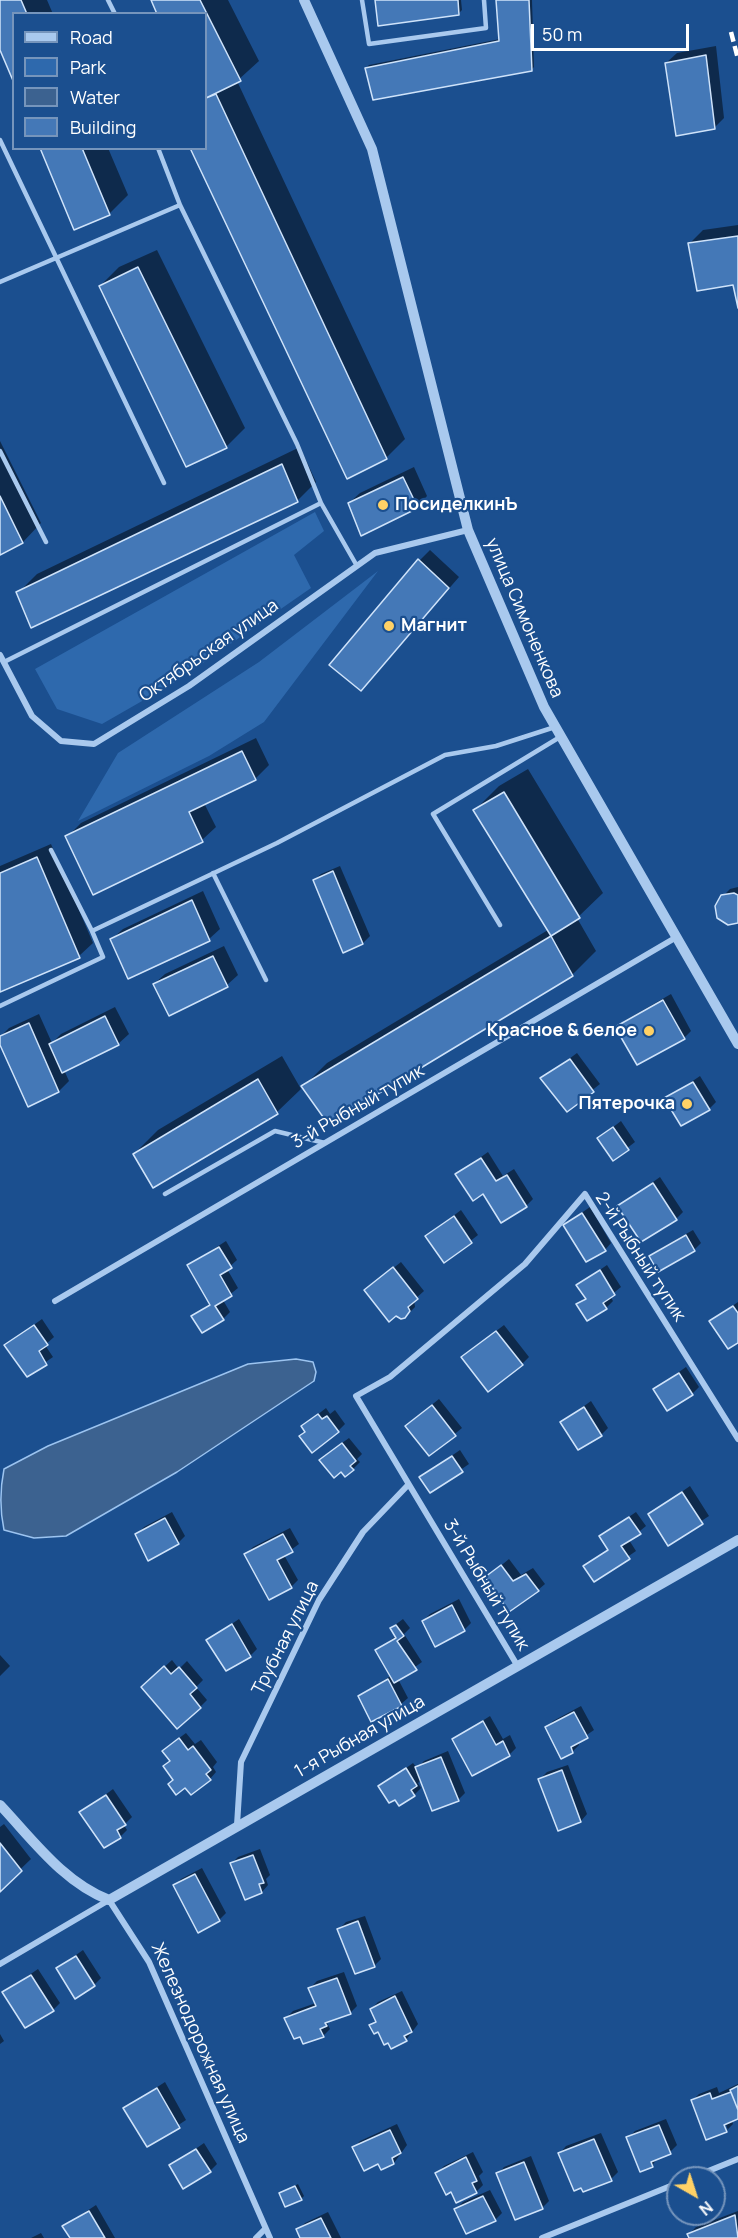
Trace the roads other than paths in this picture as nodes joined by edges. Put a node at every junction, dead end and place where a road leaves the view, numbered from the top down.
1 (304, 0) edge
2 (362, 0) edge
3 (484, 0) edge
4 (0, 140) edge
5 (159, 150) edge
6 (180, 205) junction
7 (57, 257) junction
8 (0, 282) edge
9 (0, 451) edge
10 (164, 483) dead end
11 (321, 503) junction
12 (468, 530) junction
13 (46, 542) dead end
14 (357, 566) junction
15 (2, 658) edge
16 (558, 732) junction
17 (51, 850) dead end
18 (213, 873) junction
19 (500, 925) dead end
20 (92, 931) junction
21 (675, 938) junction
22 (266, 980) dead end
23 (0, 1005) edge
24 (738, 1044) edge
25 (325, 1143) junction
26 (165, 1194) dead end
27 (55, 1301) dead end
28 (356, 1396) joint
29 (738, 1439) edge
30 (408, 1485) junction
31 (738, 1540) edge
32 (517, 1665) junction
33 (0, 1805) edge
34 (237, 1825) junction
35 (109, 1900) junction
36 (0, 1964) edge
37 (738, 2159) edge
38 (721, 2166) edge
39 (666, 2188) edge
40 (265, 2229) junction
41 (256, 2238) edge
42 (270, 2238) edge
43 (542, 2238) edge

1 - 12 street, улица Симоненкова
2 - 3 lane
4 - 7 lane
5 - 6 lane
6 - 7 lane
6 - 11 lane
7 - 8 lane
7 - 10 lane
9 - 13 lane
11 - 14 lane
11 - 15 lane
12 - 14 street, Октябрьская улица
12 - 16 street, улица Симоненкова
14 - 15 street, Октябрьская улица
16 - 18 lane
16 - 19 lane
16 - 21 street, улица Симоненкова
17 - 20 lane
18 - 20 lane
18 - 22 lane
20 - 23 lane
21 - 24 street, улица Симоненкова
21 - 25 street, 3-й Рыбный тупик
25 - 26 lane
25 - 27 street, 3-й Рыбный тупик
28 - 29 street, 2-й Рыбный тупик
28 - 30 street, 3-й Рыбный тупик
30 - 32 street, 3-й Рыбный тупик
30 - 34 street, Трубная улица
31 - 32 street, 1-я Рыбная улица
32 - 34 street, 1-я Рыбная улица
33 - 35 street
34 - 35 street, 1-я Рыбная улица
35 - 36 street, 1-я Рыбная улица
35 - 40 street, Железнодорожная улица
37 - 38 street
39 - 43 street
40 - 41 street
40 - 42 street, Железнодорожная улица

